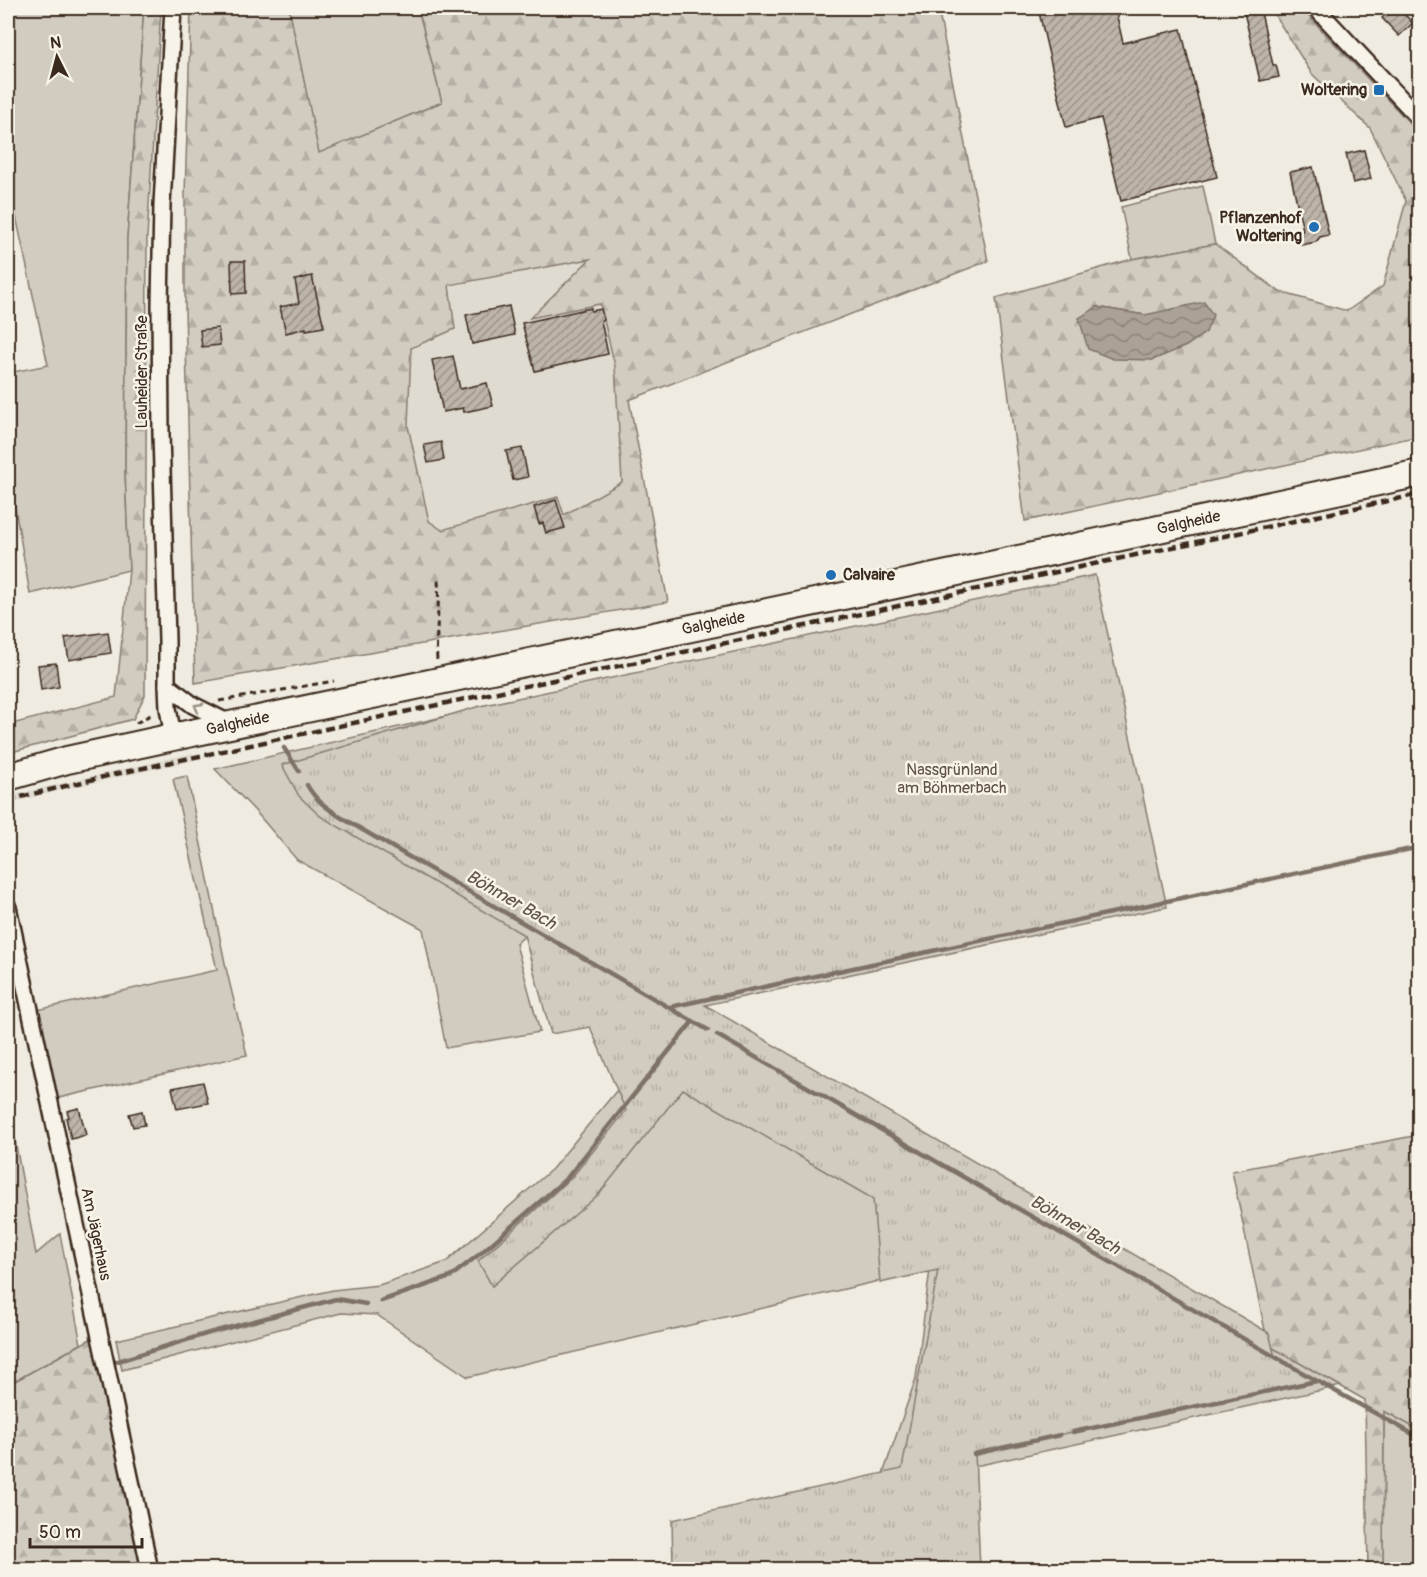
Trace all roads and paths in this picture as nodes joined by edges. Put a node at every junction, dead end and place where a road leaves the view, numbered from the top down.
1 (172, 8) edge
2 (1316, 8) edge
3 (1419, 119) edge
4 (1419, 472) edge
5 (438, 580) dead end
6 (438, 665) dead end
7 (167, 685) junction
8 (232, 724) junction
9 (173, 737) junction
10 (8, 777) edge
11 (8, 907) edge
12 (150, 1569) edge

1 - 7 street, Lauheider Straße
2 - 3 street
4 - 8 main road, Galgheide
5 - 6 path
8 -> 7 street
7 - 9 street, Lauheider Straße
8 - 9 main road, Galgheide
9 - 10 main road, Galgheide
11 - 12 street, Am Jägerhaus

